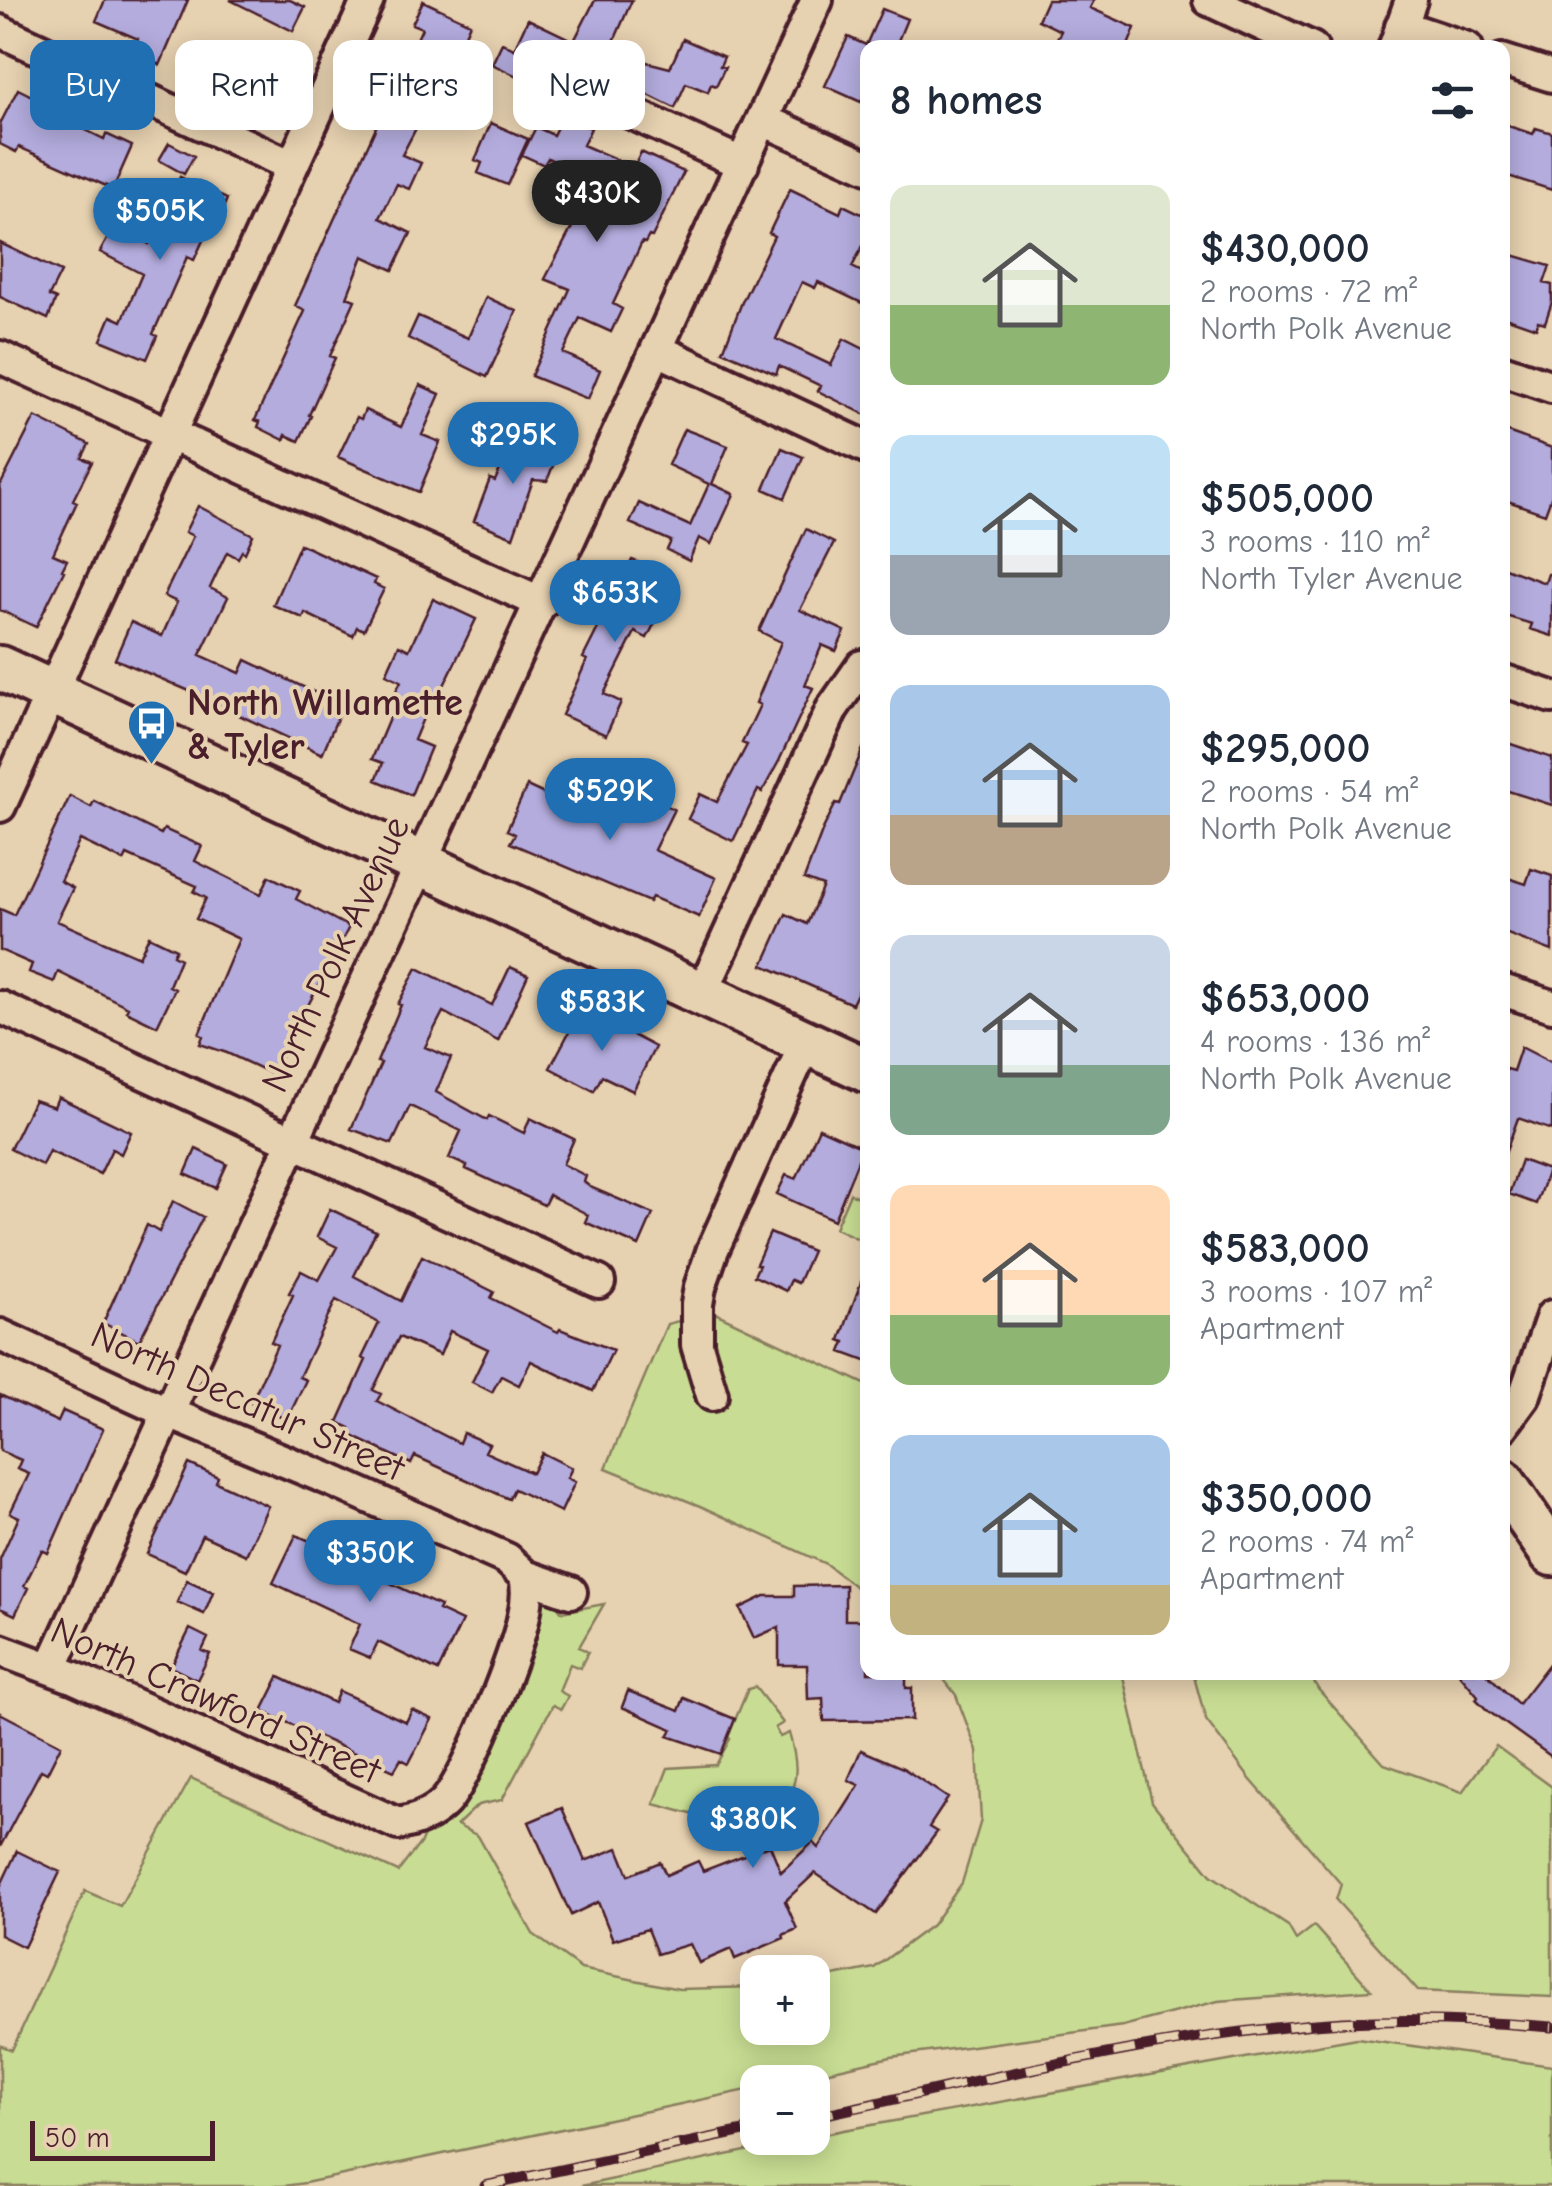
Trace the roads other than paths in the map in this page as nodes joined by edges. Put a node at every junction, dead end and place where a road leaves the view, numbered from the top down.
1 (368, 0) edge
2 (817, 0) edge
3 (1209, 0) edge
4 (1402, 24) edge
5 (0, 31) edge
6 (1295, 40) edge
7 (1445, 40) edge
8 (1510, 63) edge
9 (1552, 76) edge
10 (645, 119) edge
11 (763, 120) junction
12 (860, 163) edge
13 (742, 164) junction
14 (292, 166) junction
15 (658, 350) junction
16 (0, 356) edge
17 (1510, 373) edge
18 (1552, 387) edge
19 (169, 434) junction
20 (860, 444) edge
21 (542, 604) junction
22 (0, 668) edge
23 (860, 669) edge
24 (1510, 683) edge
25 (52, 692) junction
26 (1552, 697) edge
27 (0, 806) edge
28 (420, 863) junction
29 (702, 993) junction
30 (1510, 993) edge
31 (0, 1006) edge
32 (1552, 1006) edge
33 (806, 1042) junction
34 (860, 1066) edge
35 (293, 1140) junction
36 (599, 1282) dead end
37 (1552, 1317) edge
38 (0, 1335) edge
39 (712, 1395) dead end
40 (169, 1412) junction
41 (1510, 1416) edge
42 (1510, 1492) edge
43 (1552, 1554) edge
44 (525, 1576) junction
45 (571, 1592) dead end
46 (0, 1650) edge
47 (51, 1668) junction

1 - 14 street
2 - 11 street, North Polk Avenue
3 - 6 street
4 - 7 street
5 - 14 street
8 - 9 street
10 - 13 street
11 - 12 street
11 - 13 street, North Polk Avenue
13 - 15 street, North Polk Avenue
14 - 19 street
15 - 20 street
15 - 21 street, North Polk Avenue
16 - 19 street
17 - 18 street
19 - 21 street
19 - 25 street
21 - 28 street, North Polk Avenue
22 - 25 main road
23 - 29 street
24 - 26 street
25 - 27 street
25 - 28 main road
28 - 29 main road
28 - 35 street, North Polk Avenue
29 - 33 main road
30 - 32 street
31 - 35 street
33 - 34 main road
33 - 39 street
35 - 36 street
35 - 40 street, North Polk Avenue
37 - 41 street
38 - 40 street, North Decatur Street
40 - 44 street, North Decatur Street
40 - 47 street, North Polk Avenue
42 - 43 main road
44 - 45 street, North Decatur Street
44 - 47 street, North Crawford Street
46 - 47 street, North Crawford Street

